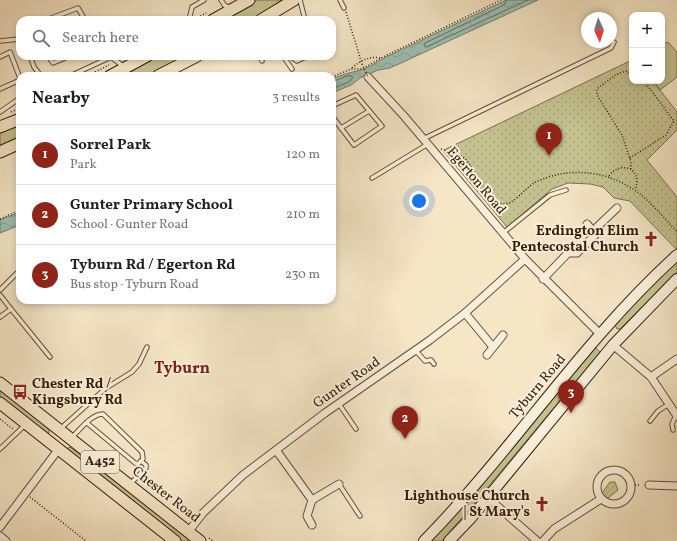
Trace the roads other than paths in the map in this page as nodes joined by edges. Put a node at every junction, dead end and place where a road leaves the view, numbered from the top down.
1 (204, 0) edge
2 (221, 0) edge
3 (249, 0) edge
4 (294, 0) edge
5 (300, 0) edge
6 (340, 0) edge
7 (199, 2) edge
8 (236, 7) junction
9 (344, 8) road end
10 (59, 16) edge
11 (83, 16) edge
12 (190, 16) edge
13 (220, 16) edge
14 (270, 16) edge
15 (304, 16) edge
16 (16, 40) edge
17 (0, 41) edge
18 (611, 48) edge
19 (0, 58) edge
20 (32, 60) edge
21 (51, 60) edge
22 (60, 60) edge
23 (103, 60) edge
24 (115, 60) edge
25 (140, 60) edge
26 (191, 60) edge
27 (286, 60) edge
28 (126, 68) junction
29 (292, 69) dead end
30 (36, 71) edge
31 (17, 72) edge
32 (78, 72) edge
33 (118, 72) edge
34 (172, 72) edge
35 (368, 77) road end
36 (16, 81) edge
37 (0, 89) edge
38 (16, 101) edge
39 (336, 104) edge
40 (369, 111) junction
41 (0, 112) edge
42 (16, 121) edge
43 (336, 121) edge
44 (0, 127) edge
45 (341, 128) junction
46 (426, 142) junction
47 (16, 146) edge
48 (0, 152) edge
49 (372, 178) dead end
50 (566, 190) dead end
51 (617, 208) dead end
52 (587, 224) dead end
53 (503, 233) junction
54 (596, 234) junction
55 (677, 255) edge
56 (525, 259) junction
57 (16, 274) edge
58 (543, 279) junction
59 (677, 279) edge
60 (0, 290) edge
61 (0, 296) edge
62 (11, 309) junction
63 (465, 313) junction
64 (0, 317) edge
65 (600, 334) junction
66 (503, 335) dead end
67 (614, 345) junction
68 (147, 347) dead end
69 (493, 347) junction
70 (416, 351) junction
71 (487, 355) dead end
72 (50, 357) dead end
73 (677, 359) edge
74 (434, 364) dead end
75 (651, 377) junction
76 (0, 383) edge
77 (0, 403) edge
78 (339, 404) junction
79 (669, 404) junction
80 (676, 415) edge
81 (650, 421) dead end
82 (87, 423) junction
83 (26, 424) junction
84 (356, 429) dead end
85 (673, 430) dead end
86 (66, 435) junction
87 (0, 449) edge
88 (58, 450) junction
89 (276, 450) junction
90 (141, 461) junction
91 (126, 483) junction
92 (339, 484) joint
93 (649, 485) road end
94 (677, 486) edge
95 (112, 492) junction
96 (487, 497) junction
97 (601, 499) junction
98 (312, 500) junction
99 (360, 516) dead end
100 (312, 525) dead end
101 (0, 527) edge
102 (188, 532) junction
103 (0, 536) edge
104 (6, 541) edge
105 (175, 541) edge
106 (200, 541) edge
107 (424, 541) edge
108 (449, 541) edge
109 (537, 541) edge
110 (543, 541) edge

1 - 7 lane
2 - 8 lane
3 - 8 highway
4 - 14 highway
5 - 15 lane
6 - 9 lane
7 - 12 lane
8 - 13 highway
10 - 11 lane
16 - 17 lane
18 - 46 lane
19 - 31 lane
20 - 30 lane
21 - 22 lane
23 - 32 lane
24 - 28 lane
25 - 28 highway
26 - 34 highway
27 - 29 lane
28 - 33 highway
35 - 46 street, Egerton Road
36 - 37 lane
38 - 41 lane
39 - 40 lane
40 - 45 lane
40 - 45 lane
42 - 44 highway
43 - 45 lane
46 - 49 lane
46 - 53 street, Egerton Road
47 - 48 highway
50 - 53 lane
51 - 54 street
52 - 54 street
53 - 56 street, Egerton Road
54 - 58 street
55 - 65 main road, Tyburn Road
56 - 58 street, Egerton Road
56 - 63 street, Gunter Road
57 - 60 lane
58 - 65 street, Egerton Road
59 - 67 main road
61 - 62 lane
62 - 64 lane
62 - 72 lane
63 - 69 street
63 - 70 street, Gunter Road
65 - 67 main road
65 - 107 main road, Tyburn Road
66 - 69 street
67 - 75 street
67 - 96 main road
68 - 86 lane
69 - 71 street
70 - 74 lane
70 - 78 street, Gunter Road
73 - 75 street
75 - 79 street
76 - 86 highway, Chester Road / A452
77 - 83 highway, A452
78 - 84 lane
78 - 89 street, Gunter Road
79 - 80 street
79 - 81 lane
80 - 85 lane
82 - 86 lane
82 - 90 lane
82 - 90 lane
83 - 87 lane
83 - 88 highway, A452
86 - 88 highway
86 - 91 highway, Chester Road / A452
88 - 95 highway, A452
88 - 101 street
89 - 98 street
89 - 102 street, Gunter Road
90 - 91 lane
91 - 95 highway
91 - 102 highway, Chester Road / A452
92 - 98 street
92 - 99 lane
93 - 94 street
95 - 105 highway, A452
96 - 108 main road
96 - 109 street
97 - 97 street
97 - 110 street
98 - 100 street
102 - 106 highway, Chester Road / A452
103 - 104 street

